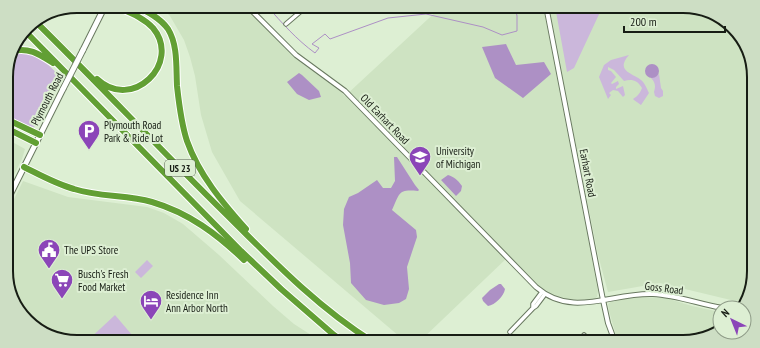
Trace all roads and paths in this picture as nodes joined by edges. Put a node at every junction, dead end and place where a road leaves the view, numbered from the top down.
1 (102, 13) edge
2 (129, 13) edge
3 (149, 13) edge
4 (255, 13) edge
5 (299, 13) edge
6 (547, 13) edge
7 (286, 24) dead end
8 (40, 26) edge
9 (29, 35) edge
10 (64, 49) junction
11 (19, 51) edge
12 (60, 67) junction
13 (13, 122) edge
14 (13, 132) edge
15 (40, 135) junction
16 (36, 143) junction
17 (24, 167) junction
18 (13, 188) edge
19 (276, 263) junction
20 (544, 293) junction
21 (603, 300) junction
22 (712, 306) edge
23 (510, 332) dead end
24 (334, 335) joint
25 (363, 335) edge
26 (612, 335) edge

1 - 15 main road, Plymouth Road, bridge
2 - 10 highway
3 - 19 highway
4 - 20 street, Old Earhart Road
5 - 7 street
6 - 21 street, Earhart Road
8 - 10 highway, US 23
9 - 12 highway, US 23
10 - 19 highway, US 23
11 - 12 highway
12 - 24 highway, US 23
13 - 15 highway
14 - 16 highway
15 - 16 main road, Plymouth Road
16 - 17 main road, Plymouth Road
17 - 18 main road, Plymouth Road
17 - 24 highway
19 - 25 highway, US 23
20 - 21 street, Old Earhart Road
20 - 23 street
21 - 22 street, Goss Road
21 - 26 street, Earhart Road

